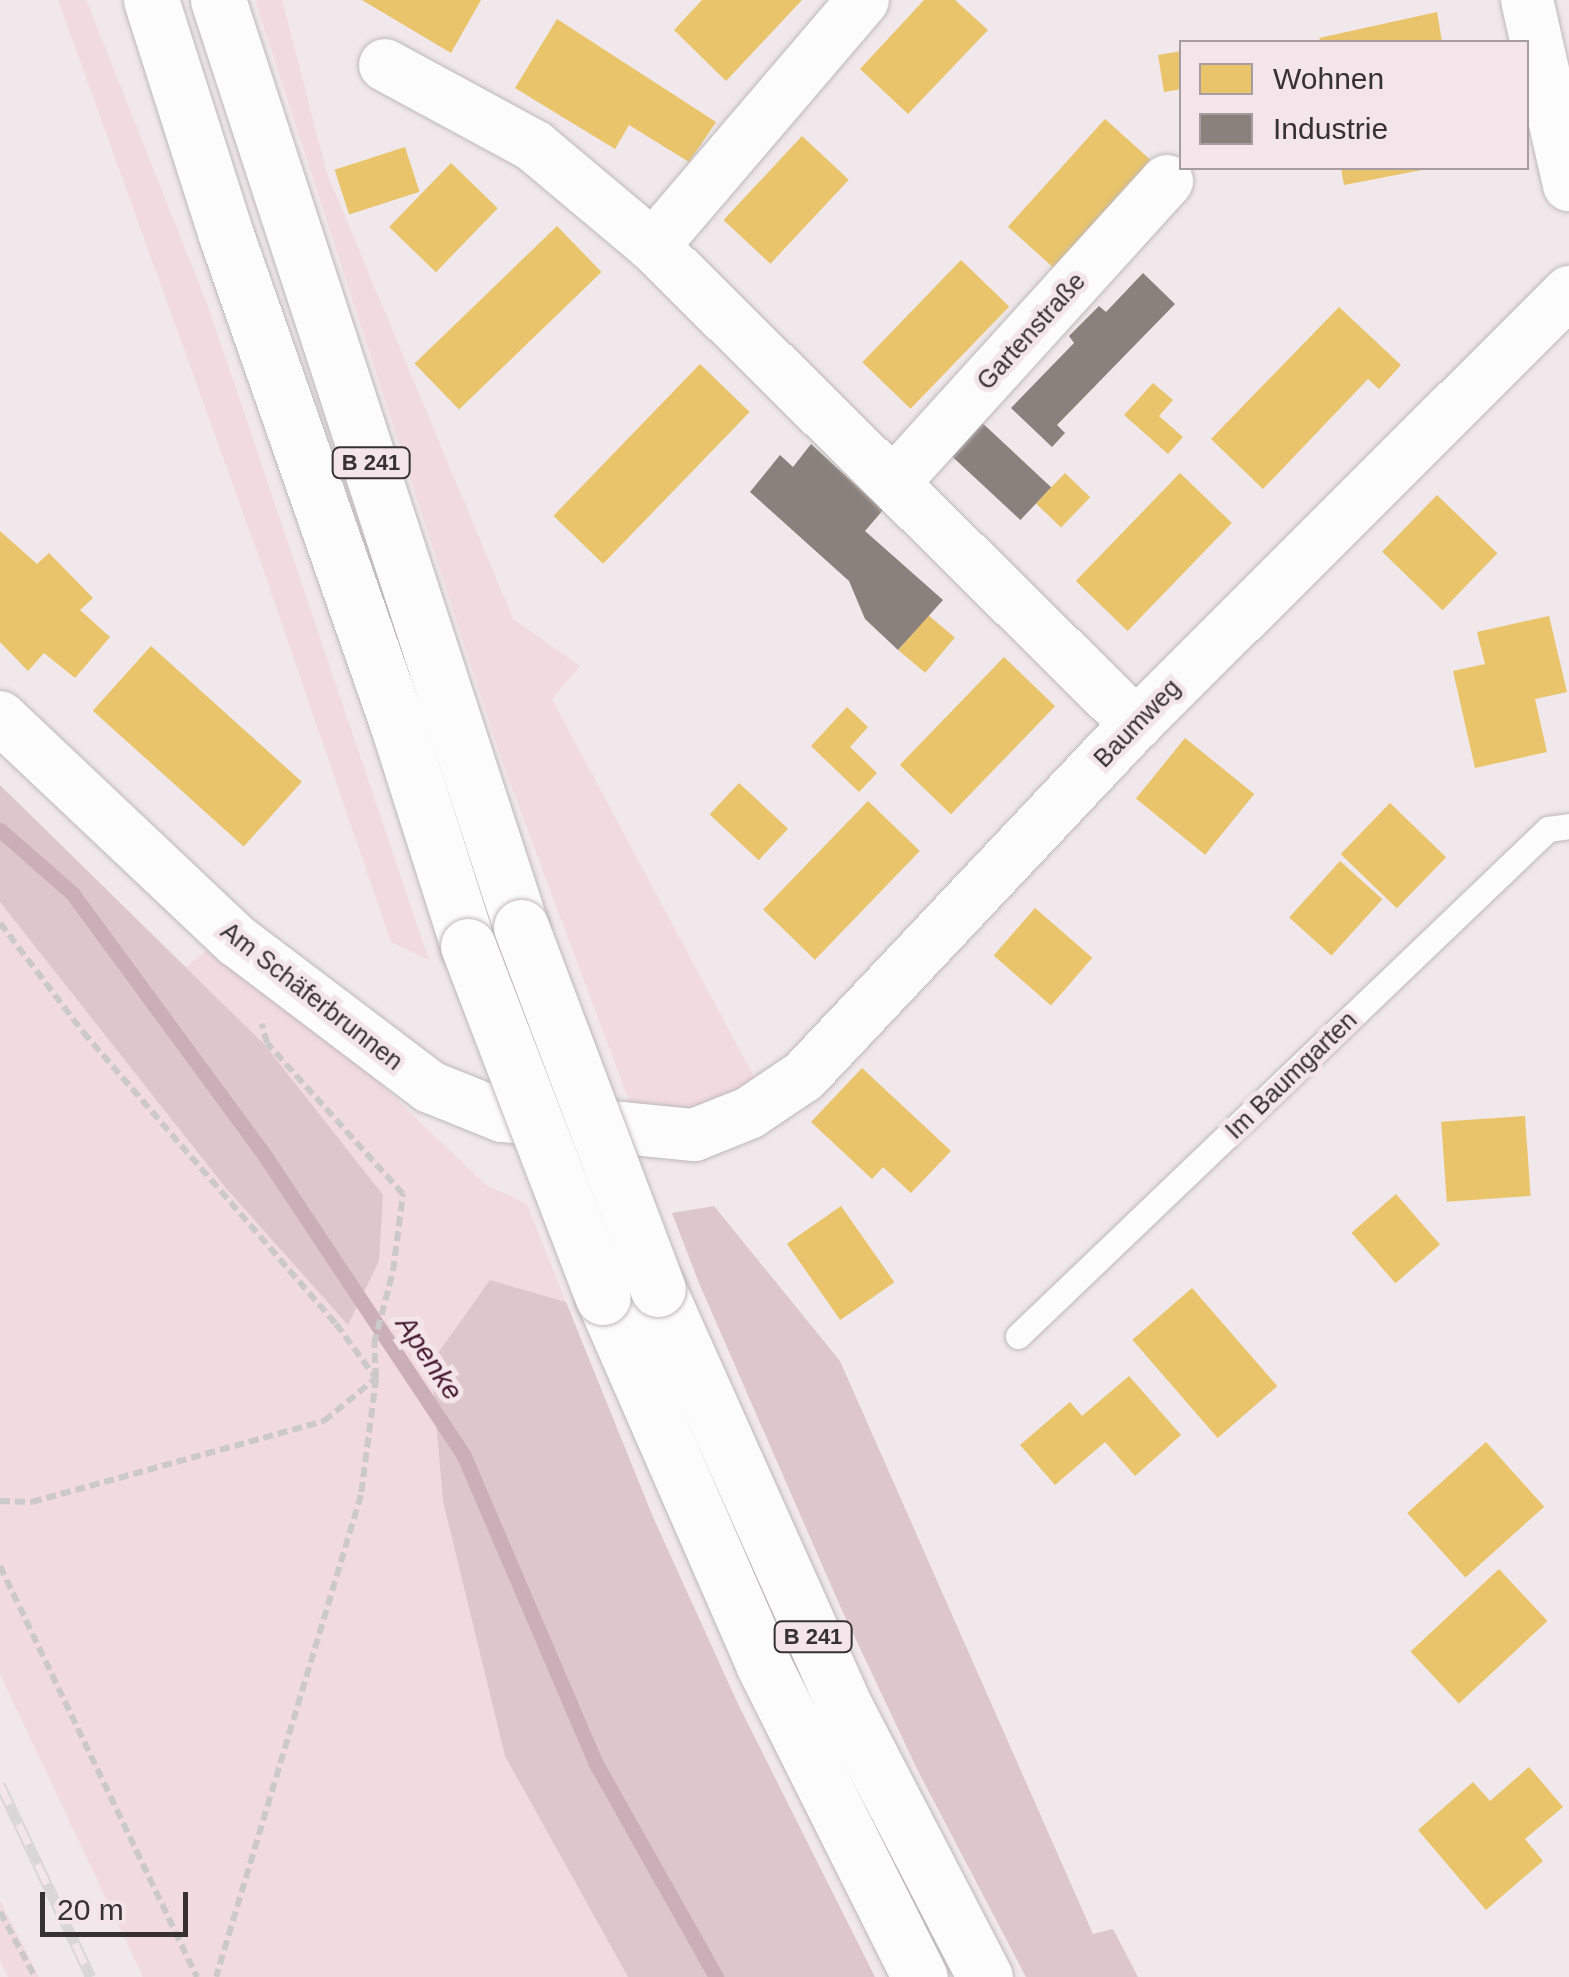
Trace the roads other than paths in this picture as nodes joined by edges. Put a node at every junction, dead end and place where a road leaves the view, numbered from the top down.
1 (151, 0) edge
2 (218, 0) edge
3 (863, 0) edge
4 (1526, 0) edge
5 (385, 65) dead end
6 (1167, 181) dead end
7 (1569, 185) edge
8 (653, 246) junction
9 (1569, 292) edge
10 (895, 482) junction
11 (0, 717) edge
12 (1136, 724) junction
13 (1569, 826) edge
14 (694, 1135) joint
15 (1018, 1336) dead end
16 (920, 1977) edge
17 (985, 1977) edge

1 - 16 highway, B 241, bridge
2 - 17 highway, B 241, bridge
3 - 8 street
4 - 7 street
5 - 8 street
6 - 10 street, Gartenstraße
8 - 10 street
9 - 12 street, Baumweg
10 - 12 street
11 - 14 street, Am Schäferbrunnen
12 - 14 street, Baumweg
13 - 15 lane, Im Baumgarten

